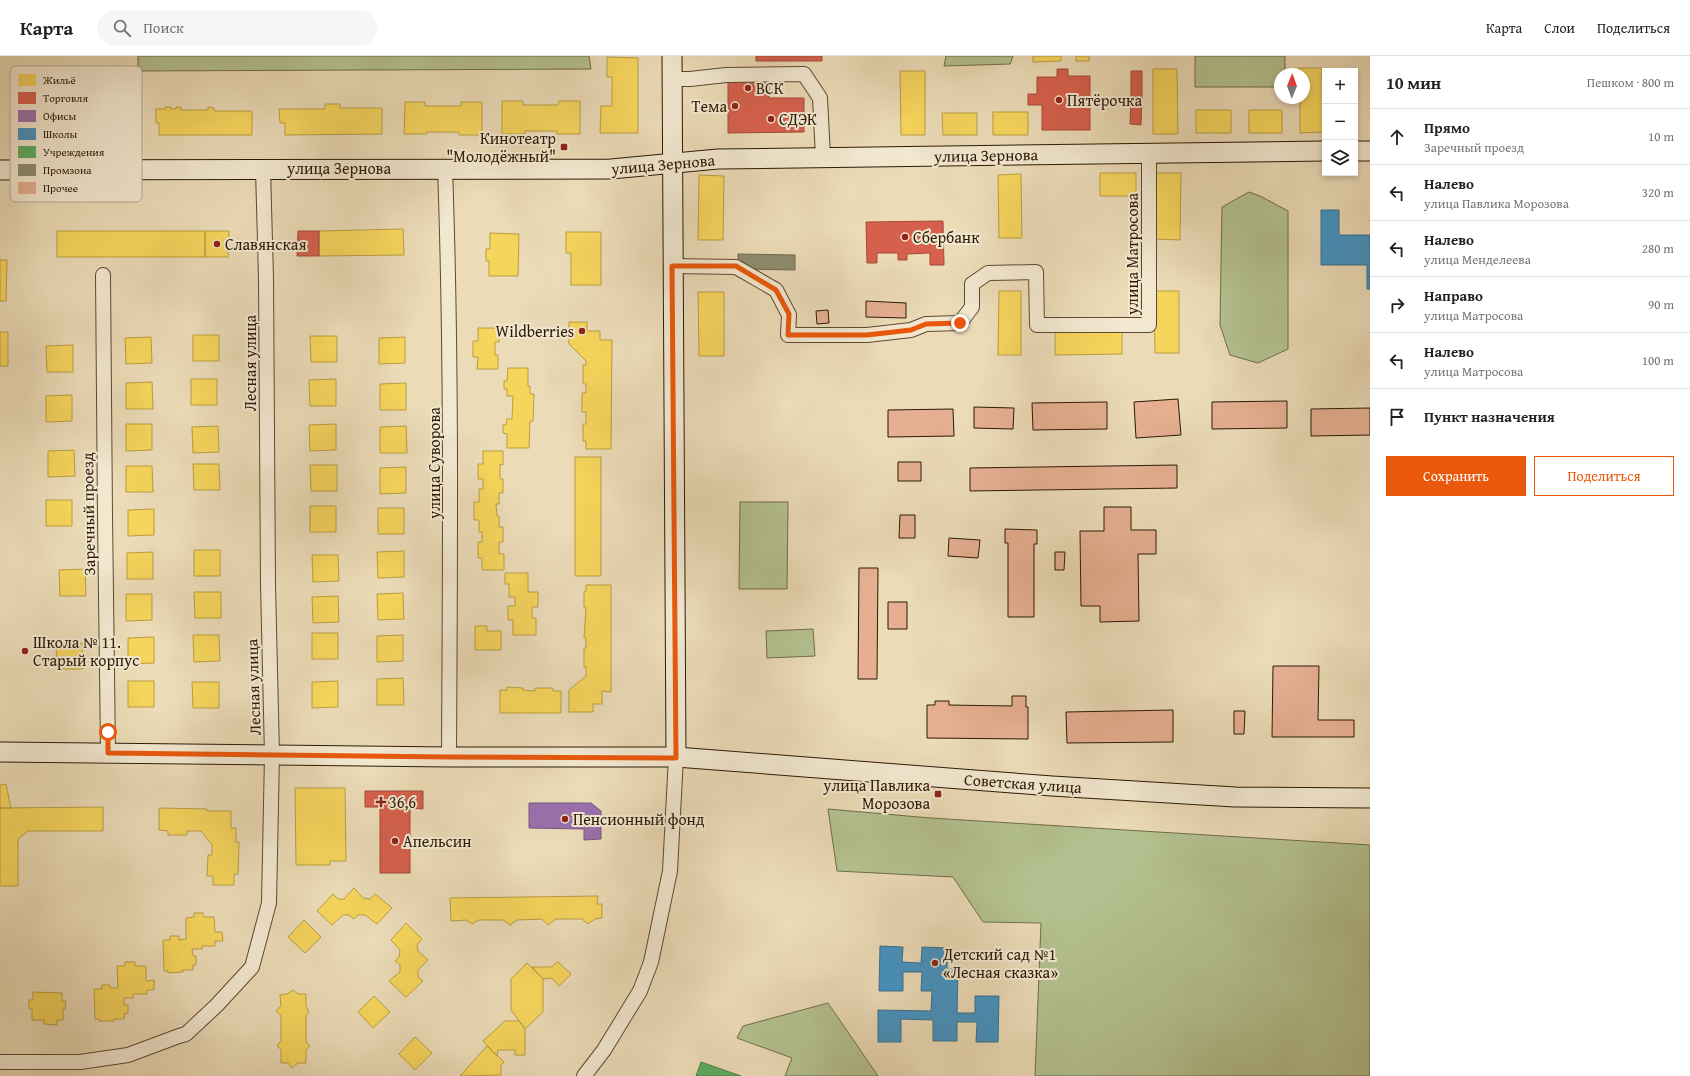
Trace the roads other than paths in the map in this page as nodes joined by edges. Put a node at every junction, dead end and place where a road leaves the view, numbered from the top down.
1 (672, 56) edge
2 (672, 79) junction
3 (1322, 151) edge
4 (1358, 151) edge
5 (1370, 151) edge
6 (1149, 154) junction
7 (823, 157) junction
8 (672, 163) junction
9 (445, 168) junction
10 (142, 169) edge
11 (263, 169) junction
12 (0, 170) edge
13 (10, 170) edge
14 (672, 266) junction
15 (103, 275) dead end
16 (0, 752) edge
17 (108, 753) junction
18 (272, 755) junction
19 (449, 757) junction
20 (676, 758) junction
21 (1370, 798) edge
22 (0, 1062) edge
23 (584, 1076) edge

1 - 2 street
2 - 7 street
2 - 8 street
3 - 6 street, улица Зернова
4 - 5 street
6 - 7 street, улица Зернова
6 - 14 street, улица Матросова
7 - 8 street, улица Зернова
8 - 9 street, улица Зернова
8 - 14 street
9 - 11 street, улица Зернова
9 - 19 street, улица Суворова
10 - 11 street, улица Зернова
11 - 18 street, Лесная улица
12 - 13 street, улица Зернова
14 - 20 street
15 - 17 street, Заречный проезд
16 - 17 street
17 - 18 street
18 - 19 street
18 - 22 street, Лесная улица
19 - 20 street
20 - 21 street, Советская улица
20 - 23 street

